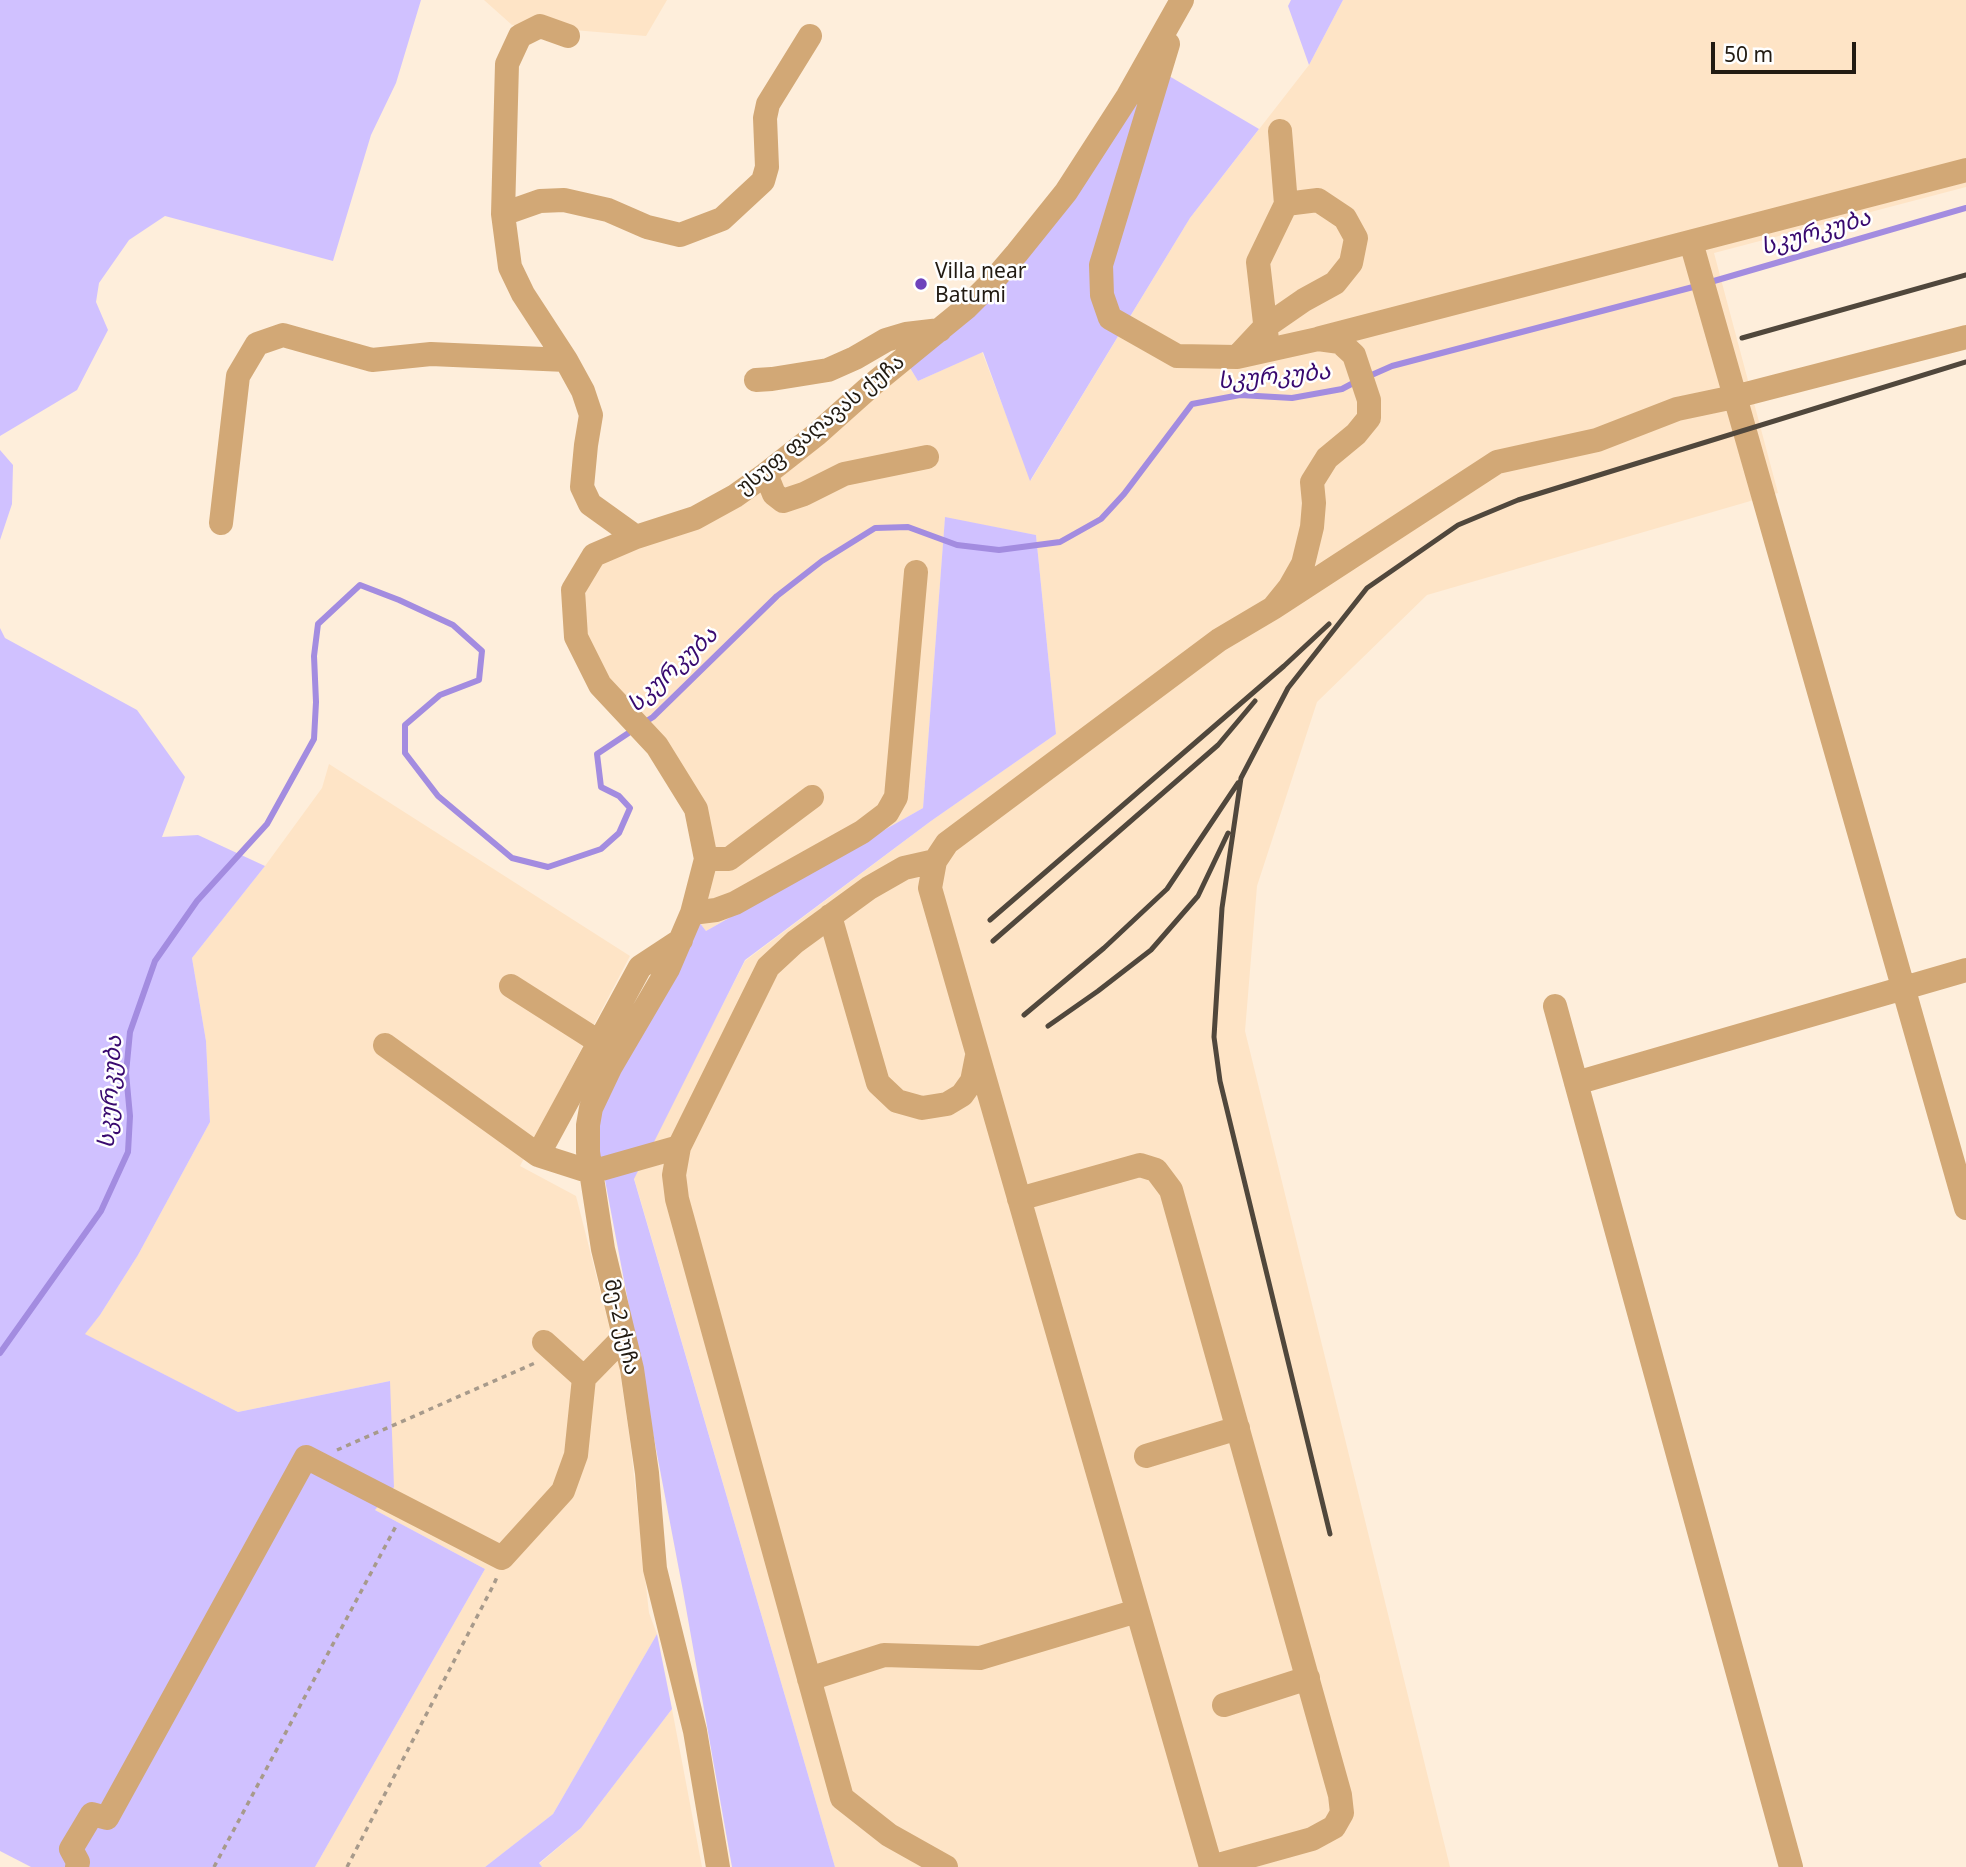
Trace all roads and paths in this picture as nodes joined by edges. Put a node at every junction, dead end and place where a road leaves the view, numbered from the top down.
1 (1180, 3) edge
2 (568, 36) dead end
3 (810, 36) dead end
4 (1280, 131) dead end
5 (1966, 170) edge
6 (1286, 204) junction
7 (503, 214) junction
8 (1693, 251) junction
9 (940, 330) junction
10 (1966, 337) edge
11 (1267, 339) junction
12 (1318, 339) junction
13 (566, 360) junction
14 (756, 380) dead end
15 (1734, 397) junction
16 (927, 457) dead end
17 (766, 474) junction
18 (220, 523) dead end
19 (636, 537) junction
20 (916, 572) dead end
21 (1273, 607) junction
22 (811, 797) dead end
23 (696, 809) joint
24 (706, 859) junction
25 (935, 861) junction
26 (692, 913) junction
27 (830, 916) junction
28 (681, 940) junction
29 (1966, 970) edge
30 (511, 986) dead end
31 (1903, 988) junction
32 (1555, 1006) dead end
33 (599, 1042) junction
34 (385, 1045) dead end
35 (978, 1055) junction
36 (610, 1068) junction
37 (1576, 1083) junction
38 (679, 1147) junction
39 (538, 1155) junction
40 (591, 1172) junction
41 (1019, 1199) junction
42 (1966, 1208) edge
43 (624, 1337) junction
44 (550, 1348) joint
45 (584, 1378) junction
46 (1238, 1428) junction
47 (1146, 1456) dead end
48 (313, 1461) junction
49 (406, 1508) junction
50 (502, 1558) junction
51 (1137, 1611) junction
52 (1308, 1678) junction
53 (809, 1679) junction
54 (1224, 1705) dead end
55 (77, 1867) edge
56 (214, 1867) edge
57 (347, 1867) edge
58 (719, 1867) edge
59 (946, 1867) edge
60 (1211, 1867) edge
61 (1791, 1867) edge

1 - 9 street, უსუფ ფაღავას ქუჩა
1 - 11 street
2 - 7 street
3 - 7 street
4 - 6 street
5 - 8 street
6 - 11 street
6 - 11 street
7 - 13 street
8 - 12 street
8 - 15 street
9 - 14 street
9 - 17 street, უსუფ ფაღავას ქუჩა
10 - 15 street
11 - 12 street
12 - 21 street
13 - 18 street
13 - 19 street
15 - 21 street
15 - 31 street
16 - 17 street
17 - 19 street, უსუფ ფაღავას ქუჩა
19 - 23 street, უსუფ ფაღავას ქუჩა
20 - 26 street
21 - 25 street
22 - 24 street
23 - 24 street, მე-2 ქუჩა
24 - 26 street, მე-2 ქუჩა
25 - 27 street
25 - 35 street
26 - 28 street, მე-2 ქუჩა
27 - 35 street
27 - 38 street
28 - 33 street
28 - 36 street, მე-2 ქუჩა
29 - 31 street
30 - 33 street
31 - 37 street
31 - 42 street
32 - 37 street
33 - 36 street
33 - 39 street
34 - 39 street
35 - 41 street
36 - 40 street, მე-2 ქუჩა
37 - 61 street
38 - 40 street
38 - 53 street
39 - 40 street
40 - 43 street, მე-2 ქუჩა
41 - 46 street
41 - 51 street
43 - 45 street
43 - 58 street, მე-2 ქუჩა
44 - 45 street
44 - 48 path
45 - 50 street
46 - 47 street
46 - 52 street
48 - 49 street
48 - 55 street
49 - 50 street
49 - 56 path
50 - 57 path
51 - 53 street
51 - 60 street
52 - 54 street
52 - 60 street
53 - 59 street

